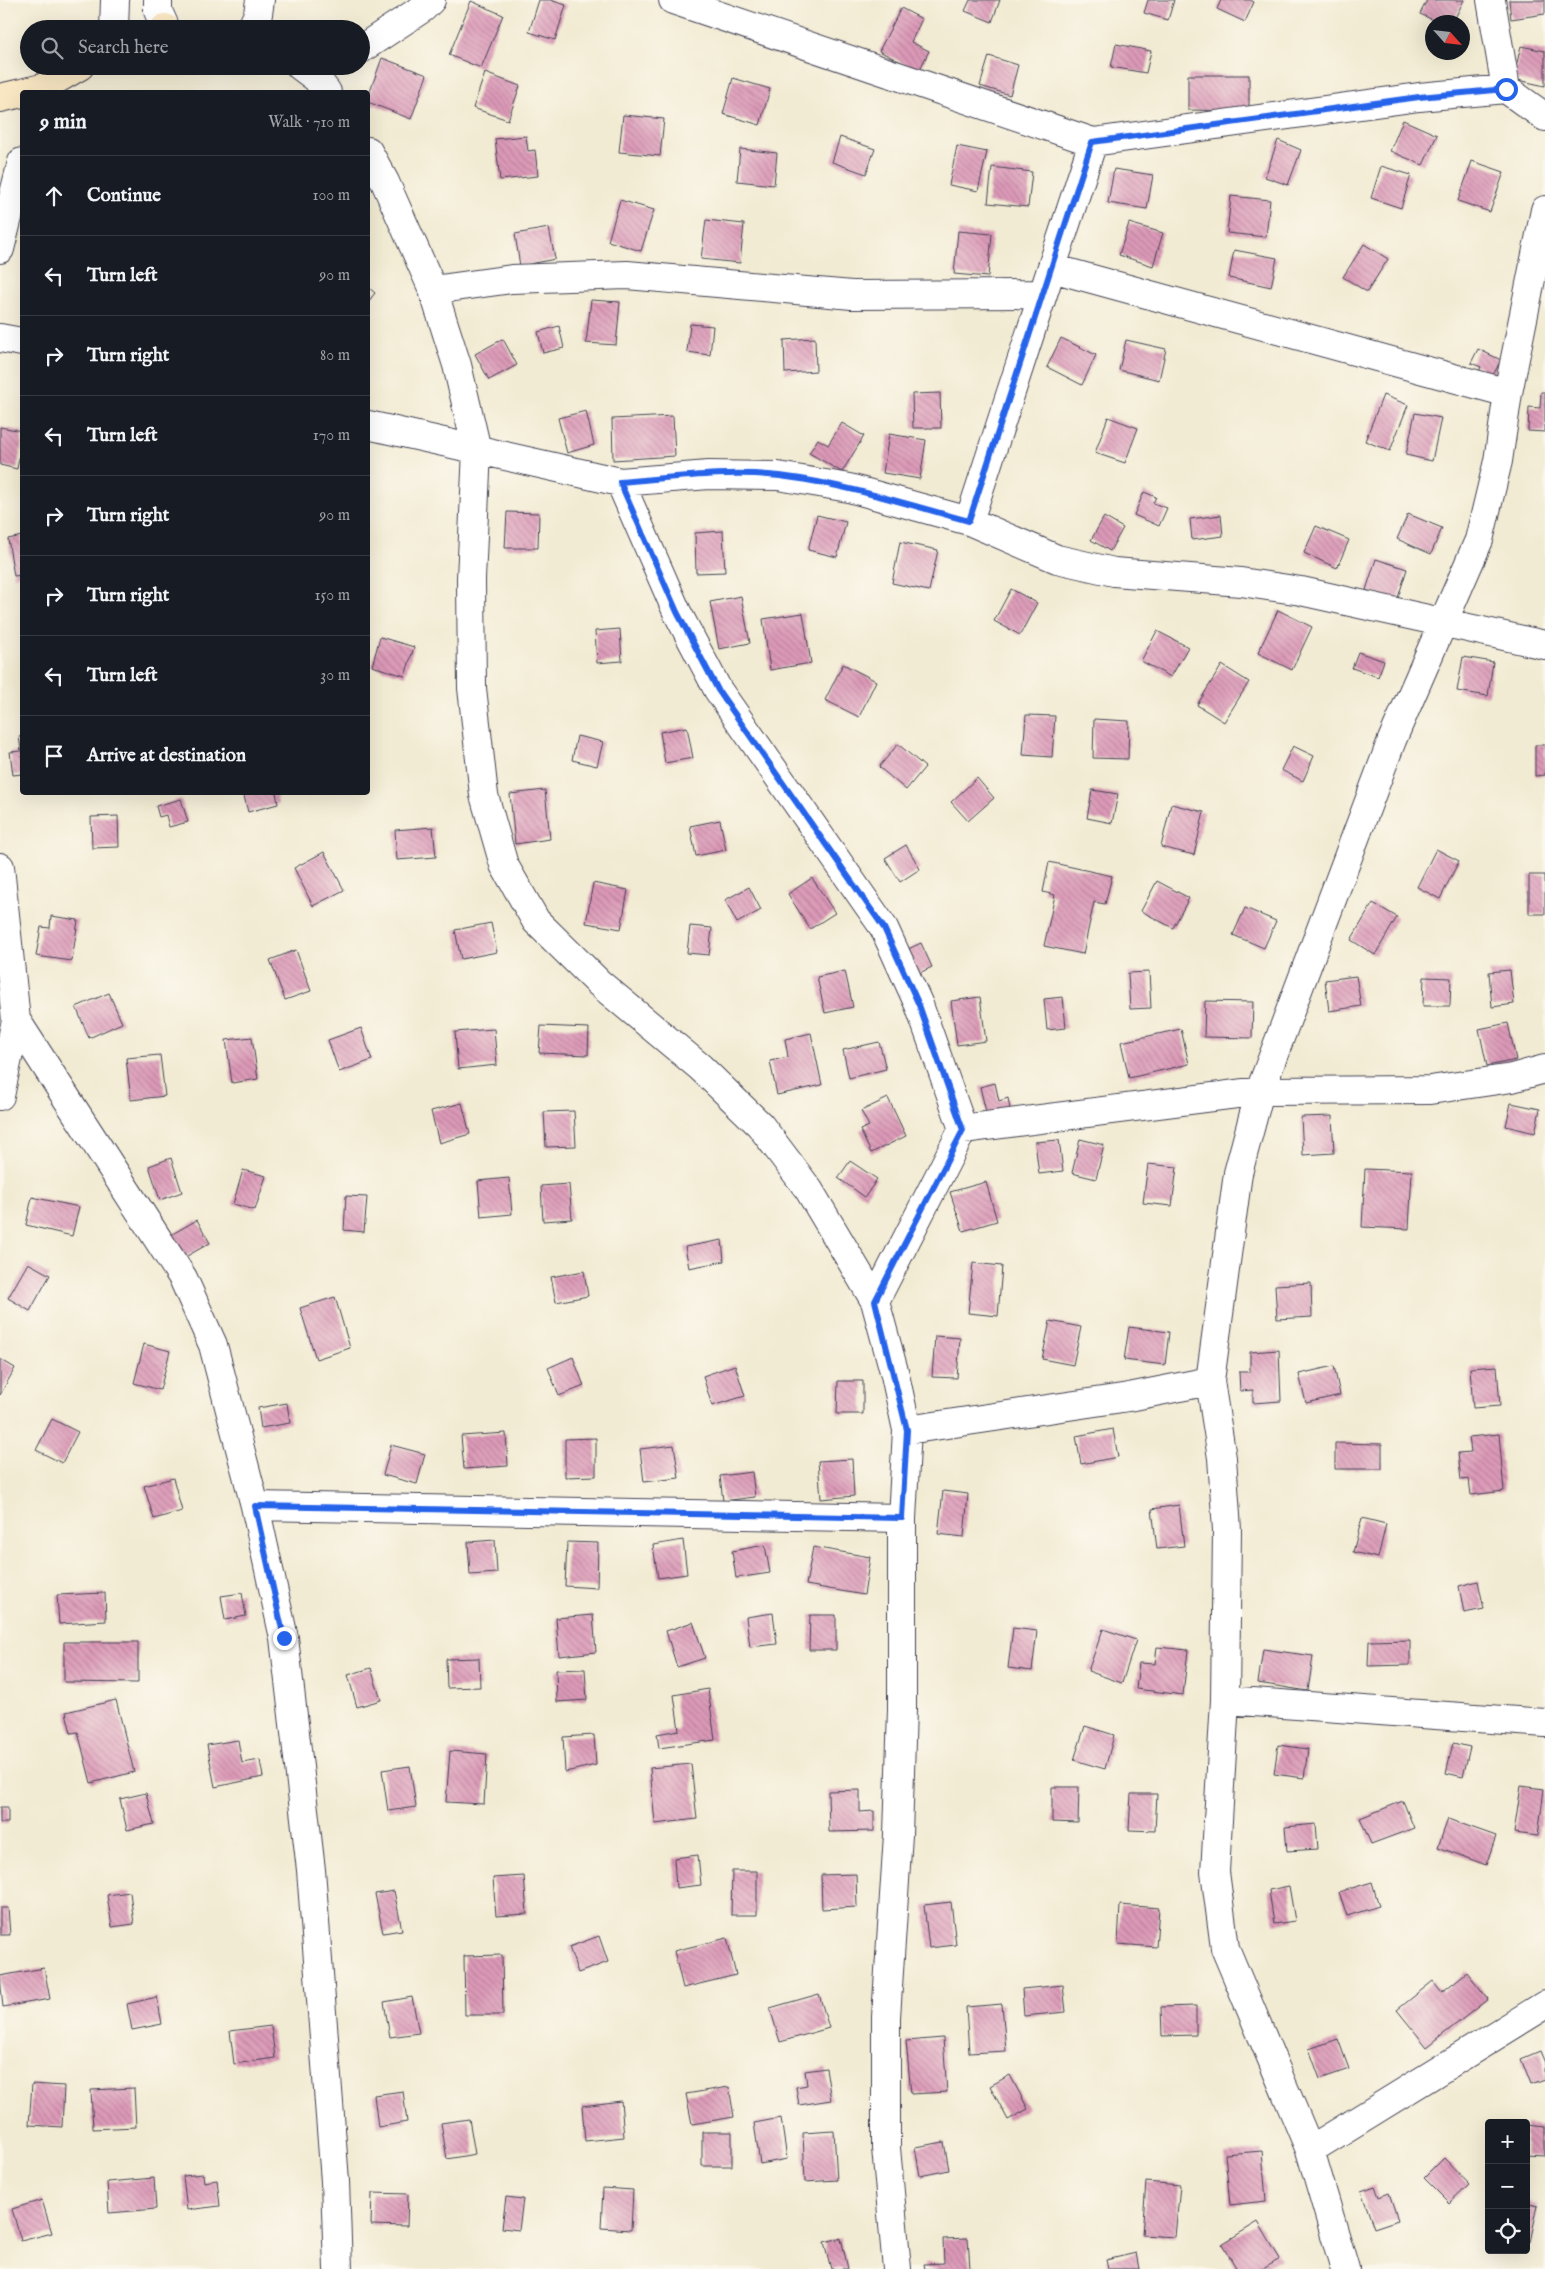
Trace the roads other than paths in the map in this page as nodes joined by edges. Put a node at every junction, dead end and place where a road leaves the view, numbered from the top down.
1 (115, 0) edge
2 (158, 0) edge
3 (260, 0) edge
4 (431, 0) edge
5 (673, 0) edge
6 (1491, 0) edge
7 (114, 20) edge
8 (162, 20) edge
9 (255, 20) edge
10 (370, 42) edge
11 (64, 75) edge
12 (1506, 89) junction
13 (37, 90) edge
14 (20, 94) edge
15 (0, 98) edge
16 (1545, 117) edge
17 (1092, 142) junction
18 (370, 155) edge
19 (20, 170) edge
20 (1545, 210) edge
21 (0, 249) edge
22 (1052, 268) junction
23 (433, 290) junction
24 (1042, 294) junction
25 (0, 338) edge
26 (20, 342) edge
27 (1508, 393) junction
28 (370, 425) edge
29 (477, 450) junction
30 (620, 482) junction
31 (969, 521) junction
32 (1444, 622) junction
33 (1545, 645) edge
34 (0, 868) edge
35 (16, 1020) junction
36 (1545, 1069) edge
37 (1260, 1091) junction
38 (0, 1096) edge
39 (963, 1130) junction
40 (875, 1301) junction
41 (1210, 1381) junction
42 (907, 1430) junction
43 (255, 1506) junction
44 (902, 1518) junction
45 (1225, 1700) junction
46 (1545, 1723) edge
47 (1545, 2005) edge
48 (1310, 2150) junction
49 (338, 2269) edge
50 (897, 2269) edge
51 (1345, 2269) edge

1 - 7 street
2 - 8 street
3 - 9 street
4 - 10 street
5 - 17 street
6 - 12 street
11 - 13 street
12 - 16 street
12 - 17 street
14 - 15 street
17 - 22 street
18 - 23 street
19 - 21 street
20 - 27 street
22 - 24 street
22 - 27 street
23 - 24 street
23 - 29 street
24 - 31 street
25 - 26 street
27 - 32 street
28 - 29 street
29 - 30 street
29 - 40 street
30 - 31 street
30 - 39 street
31 - 32 street
32 - 33 street
32 - 37 street
34 - 35 street
35 - 38 street
35 - 43 street
36 - 37 street
37 - 39 street
37 - 41 street
39 - 40 street
40 - 42 street
41 - 42 street
41 - 45 street
42 - 44 street
43 - 44 street
43 - 49 street
44 - 50 street
45 - 46 street
45 - 48 street
47 - 48 street
48 - 51 street

